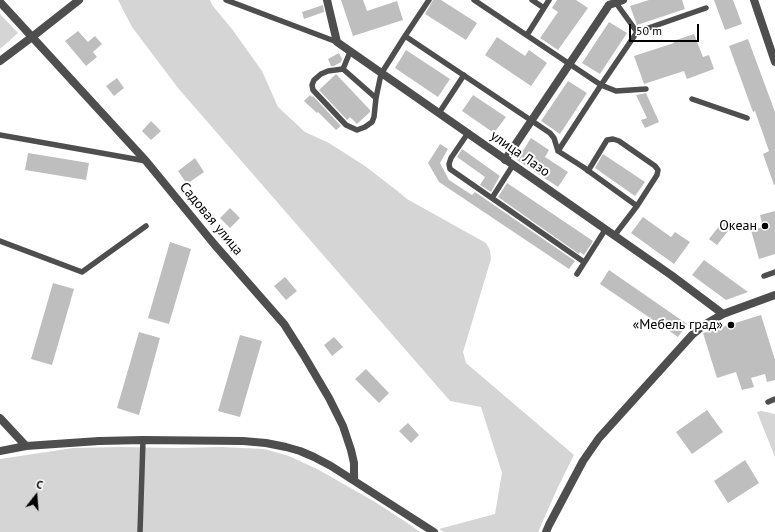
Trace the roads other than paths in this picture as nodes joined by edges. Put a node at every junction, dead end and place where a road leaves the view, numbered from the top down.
1 (79, 0) edge
2 (226, 0) edge
3 (327, 0) edge
4 (429, 0) edge
5 (474, 0) edge
6 (532, 0) edge
7 (550, 0) edge
8 (602, 0) edge
9 (754, 0) edge
10 (0, 2) edge
11 (616, 3) edge
12 (544, 8) junction
13 (706, 8) dead end
14 (637, 32) junction
15 (527, 35) junction
16 (405, 36) junction
17 (32, 37) junction
18 (337, 42) junction
19 (350, 52) junction
20 (0, 61) edge
21 (775, 62) edge
22 (570, 64) junction
23 (343, 69) junction
24 (381, 74) junction
25 (464, 75) junction
26 (601, 84) junction
27 (646, 89) dead end
28 (376, 98) junction
29 (692, 99) dead end
30 (438, 114) junction
31 (747, 118) dead end
32 (532, 121) junction
33 (468, 134) junction
34 (0, 135) edge
35 (558, 151) junction
36 (505, 160) junction
37 (146, 161) junction
38 (513, 165) junction
39 (588, 171) junction
40 (492, 198) junction
41 (637, 206) junction
42 (146, 226) dead end
43 (605, 230) junction
44 (614, 236) junction
45 (0, 241) edge
46 (584, 262) junction
47 (775, 272) edge
48 (577, 274) dead end
49 (764, 276) dead end
50 (775, 295) edge
51 (723, 314) junction
52 (775, 399) edge
53 (768, 402) dead end
54 (0, 418) edge
55 (144, 440) junction
56 (26, 446) junction
57 (0, 451) edge
58 (354, 480) junction
59 (140, 532) edge
60 (434, 532) edge
61 (546, 532) edge

1 - 17 street
2 - 18 lane
3 - 18 street
4 - 16 lane
5 - 15 lane
6 - 12 lane
7 - 12 lane
8 - 11 street
9 - 21 street
10 - 17 street, Садовая улица
11 - 14 lane
11 - 22 street
12 - 15 lane
13 - 14 lane
14 - 26 lane
15 - 22 lane
16 - 24 lane
16 - 25 lane
17 - 20 street
17 - 37 street, Садовая улица
18 - 19 street, улица Лазо
19 - 23 lane
19 - 24 street, улица Лазо
22 - 26 lane
22 - 32 street
23 - 28 lane
23 - 28 lane
24 - 28 lane
24 - 30 street, улица Лазо
25 - 30 lane
25 - 32 lane
26 - 27 lane
26 - 35 lane
29 - 31 lane
30 - 33 street, улица Лазо
32 - 35 lane
32 - 36 street
33 - 36 street, улица Лазо
33 - 40 lane
34 - 37 lane
35 - 39 lane
36 - 38 street, улица Лазо
37 - 58 street, Садовая улица
38 - 40 lane
38 - 43 street, улица Лазо
39 - 41 lane
39 - 41 lane
40 - 46 lane
41 - 44 lane
42 - 45 lane
43 - 44 street, улица Лазо
43 - 46 lane
44 - 51 street, улица Лазо
46 - 48 lane
47 - 49 lane
50 - 51 street
51 - 61 street
52 - 53 lane
54 - 56 street
55 - 56 street
55 - 58 street
55 - 59 lane
56 - 57 street
58 - 60 street

